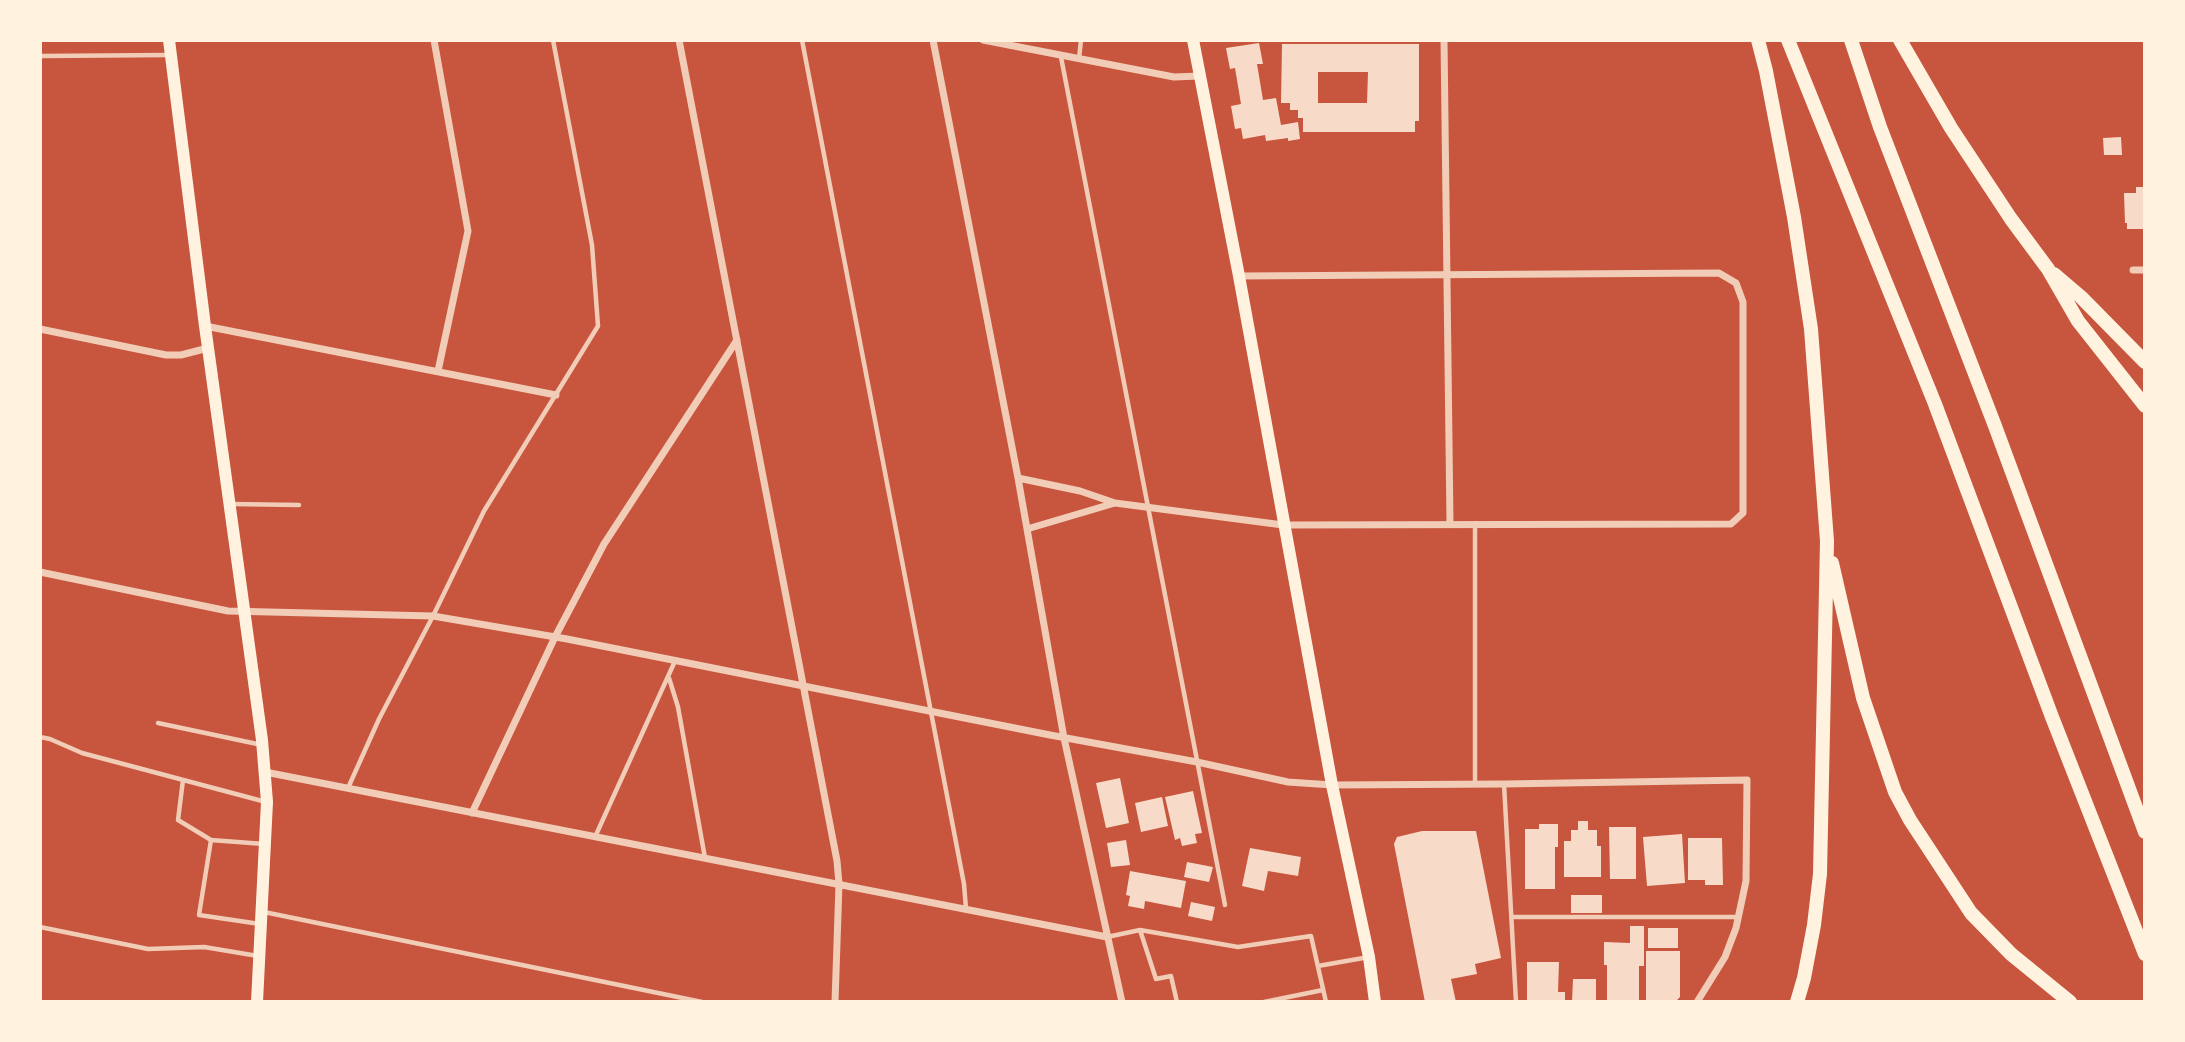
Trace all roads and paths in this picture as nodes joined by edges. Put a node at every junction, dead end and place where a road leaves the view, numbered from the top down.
1 (169, 40) edge
2 (434, 40) edge
3 (553, 40) edge
4 (679, 40) edge
5 (802, 40) edge
6 (933, 40) edge
7 (983, 40) edge
8 (1082, 40) edge
9 (1193, 40) edge
10 (1444, 40) edge
11 (1758, 40) edge
12 (1788, 40) edge
13 (1852, 40) edge
14 (1900, 40) edge
15 (171, 54) junction
16 (40, 56) edge
17 (1061, 57) junction
18 (1079, 60) junction
19 (1200, 76) junction
20 (2048, 269) junction
21 (2133, 270) dead end
22 (2145, 270) edge
23 (1447, 274) junction
24 (1239, 276) junction
25 (205, 326) junction
26 (40, 329) edge
27 (737, 339) junction
28 (208, 348) junction
29 (2145, 362) edge
30 (438, 371) junction
31 (556, 395) junction
32 (2145, 406) edge
33 (1017, 478) junction
34 (1115, 503) junction
35 (229, 504) junction
36 (299, 505) dead end
37 (1148, 507) junction
38 (1450, 523) junction
39 (1475, 523) junction
40 (1283, 524) junction
41 (1027, 529) junction
42 (1827, 541) junction
43 (40, 572) edge
44 (244, 612) junction
45 (433, 616) junction
46 (555, 637) junction
47 (675, 661) junction
48 (669, 676) junction
49 (802, 686) junction
50 (931, 712) junction
51 (159, 723) dead end
52 (40, 737) edge
53 (1065, 738) junction
54 (263, 745) junction
55 (1197, 762) junction
56 (265, 772) junction
57 (183, 780) junction
58 (1475, 784) junction
59 (1504, 784) junction
60 (1332, 785) junction
61 (348, 789) junction
62 (267, 802) junction
63 (472, 813) junction
64 (2145, 831) edge
65 (594, 837) junction
66 (211, 840) junction
67 (265, 844) junction
68 (705, 859) junction
69 (839, 884) junction
70 (1225, 905) dead end
71 (967, 910) junction
72 (1513, 917) junction
73 (1738, 917) junction
74 (261, 918) junction
75 (40, 927) edge
76 (1140, 930) junction
77 (1107, 937) junction
78 (2145, 954) edge
79 (259, 957) junction
80 (1369, 957) junction
81 (1318, 966) junction
82 (1324, 990) junction
83 (257, 1002) edge
84 (702, 1002) edge
85 (835, 1002) edge
86 (1122, 1002) edge
87 (1177, 1002) edge
88 (1264, 1002) edge
89 (1326, 1002) edge
90 (1376, 1002) edge
91 (1516, 1002) edge
92 (1697, 1002) edge
93 (1797, 1002) edge
94 (2070, 1002) edge

1 - 15 main road
2 - 30 street
3 - 31 lane
4 - 27 street
5 - 50 lane
6 - 33 street
7 - 17 street
8 - 18 lane
9 - 19 main road
10 - 23 street
11 - 42 highway
12 - 78 highway
13 - 64 highway
14 - 20 highway
15 - 16 lane
15 - 25 main road
17 - 18 street
17 - 37 lane
18 - 19 street
19 - 24 main road
20 - 29 highway
20 - 32 highway
21 - 22 street
23 - 24 street
23 - 38 street
23 - 39 street
24 - 40 main road
25 - 28 main road
25 - 30 street
26 - 28 street
27 - 46 street
27 - 49 street
28 - 35 main road
30 - 31 street
31 - 45 lane
33 - 34 street
33 - 41 street
34 - 37 street
34 - 41 street
35 - 36 lane
35 - 44 main road
37 - 40 street
37 - 55 lane
38 - 39 street
38 - 40 street
39 - 58 lane
40 - 60 main road
41 - 53 street
42 - 93 highway
42 - 94 highway
43 - 44 street
44 - 45 street
44 - 54 main road
45 - 46 street
45 - 61 lane
46 - 47 street
46 - 63 street
47 - 48 lane
47 - 49 street
48 - 65 lane
48 - 68 lane
49 - 50 street
49 - 69 street
50 - 53 street
50 - 71 lane
51 - 54 lane
52 - 57 lane
53 - 55 street
53 - 77 street
54 - 56 main road
55 - 60 street
55 - 70 lane
56 - 61 street
56 - 62 main road
57 - 62 lane
57 - 66 lane
58 - 59 street
58 - 60 street
59 - 72 lane
59 - 73 street
60 - 80 main road
61 - 63 street
62 - 67 main road
63 - 65 street
65 - 68 street
66 - 67 lane
66 - 74 lane
67 - 74 main road
68 - 69 street
69 - 71 street
69 - 85 street
71 - 77 street
72 - 73 lane
72 - 91 lane
73 - 92 street
74 - 79 main road
74 - 84 lane
75 - 79 lane
76 - 77 lane
76 - 81 lane
76 - 87 lane
77 - 86 street
79 - 83 main road
80 - 81 lane
80 - 90 main road
81 - 82 lane
82 - 88 lane
82 - 89 lane

